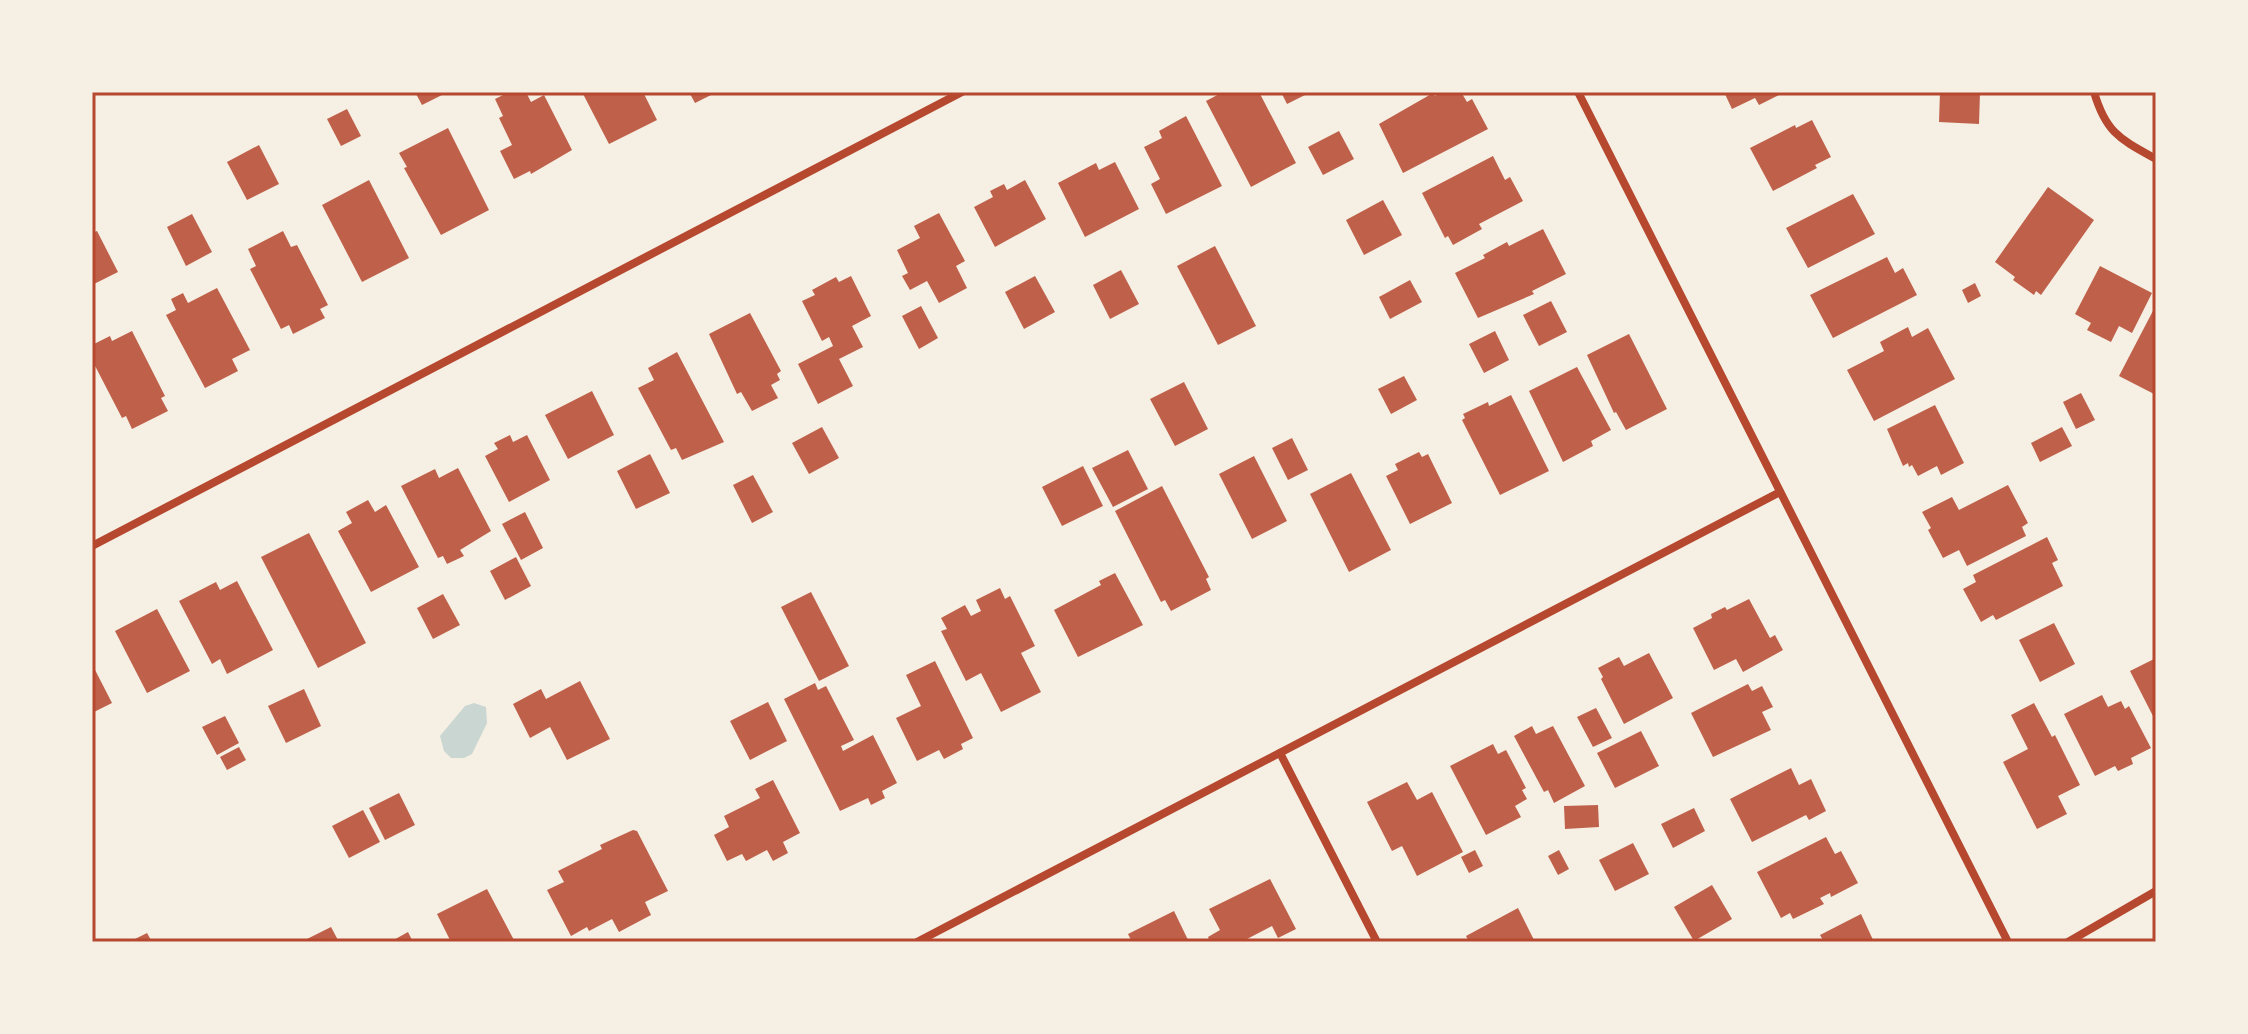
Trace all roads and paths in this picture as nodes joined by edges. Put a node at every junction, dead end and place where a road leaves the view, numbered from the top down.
1 (962, 92) edge
2 (1578, 92) edge
3 (2094, 92) edge
4 (2154, 157) edge
5 (1780, 492) junction
6 (92, 546) edge
7 (1280, 753) junction
8 (2156, 891) edge
9 (917, 942) edge
10 (1377, 942) edge
11 (2008, 942) edge
12 (2068, 942) edge

1 - 6 street
2 - 5 street
3 - 4 street
5 - 7 street
5 - 11 street
7 - 9 street
7 - 10 street
8 - 12 street

